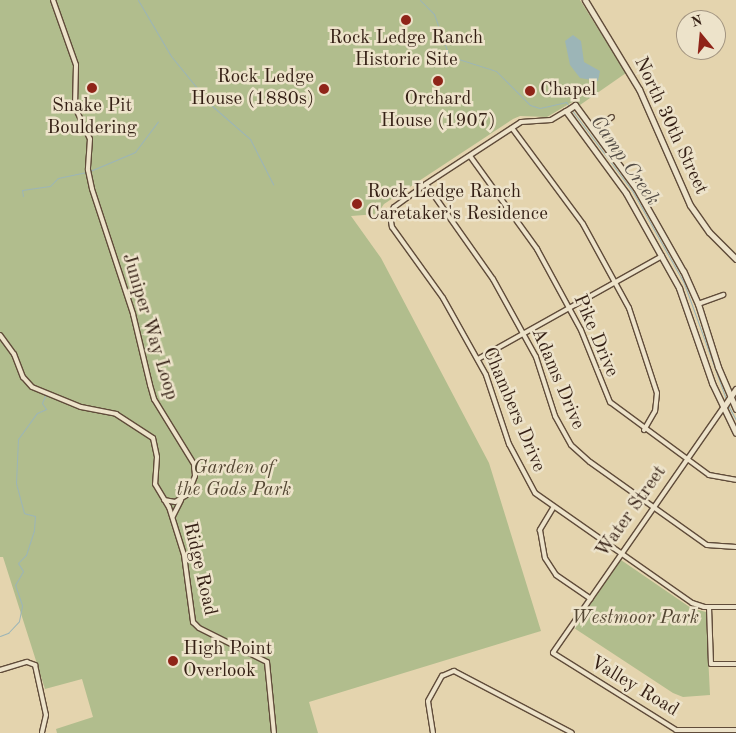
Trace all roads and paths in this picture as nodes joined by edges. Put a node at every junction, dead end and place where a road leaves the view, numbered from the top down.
1 (53, 0) edge
2 (585, 0) edge
3 (566, 111) junction
4 (612, 117) dead end
5 (512, 128) junction
6 (594, 130) junction
7 (470, 156) junction
8 (426, 184) junction
9 (384, 214) dead end
10 (390, 215) junction
11 (662, 256) junction
12 (736, 259) edge
13 (615, 283) junction
14 (723, 294) dead end
15 (698, 304) junction
16 (569, 308) junction
17 (523, 334) junction
18 (0, 335) edge
19 (478, 359) junction
20 (736, 389) edge
21 (730, 397) junction
22 (723, 408) junction
23 (736, 409) edge
24 (644, 430) junction
25 (736, 433) edge
26 (687, 460) junction
27 (736, 480) edge
28 (164, 500) junction
29 (181, 500) junction
30 (654, 507) junction
31 (554, 508) junction
32 (173, 517) junction
33 (736, 547) edge
34 (621, 555) junction
35 (590, 599) junction
36 (709, 607) junction
37 (736, 607) edge
38 (553, 653) joint
39 (736, 664) edge
40 (0, 670) edge
41 (736, 730) edge
42 (42, 733) edge
43 (274, 733) edge
44 (433, 733) edge
45 (572, 733) edge

1 - 29 street, Juniper Way Loop
2 - 12 street, North 30th Street
3 - 5 street
3 - 6 street
3 - 11 street
4 - 6 street
5 - 7 street
5 - 13 street
6 - 15 street
7 - 8 street
7 - 16 street, Pike Drive
8 - 10 street
8 - 17 street, Adams Drive
9 - 10 street
10 - 19 street, Chambers Drive
11 - 13 street
11 - 22 street
13 - 16 street
13 - 24 street
14 - 15 street
15 - 21 street
16 - 17 street
16 - 24 street, Pike Drive
17 - 19 street
17 - 30 street, Adams Drive
18 - 28 street
19 - 31 street, Chambers Drive
20 - 21 street, Water Street
21 - 22 street, Water Street
21 - 23 street
22 - 25 street
22 - 26 street, Water Street
24 - 26 street, Pike Drive
26 - 27 street, Pike Drive
26 - 30 street, Water Street
28 - 29 street
28 - 32 street, Ridge Road
29 - 32 street, Ridge Road
30 - 33 street, Adams Drive
30 - 34 street, Water Street
31 - 34 street, Chambers Drive
31 - 35 street
32 - 43 street, Ridge Road
34 - 35 street, Water Street
34 - 36 street, Chambers Drive
35 - 38 street, Water Street
36 - 37 street, Chambers Drive
36 - 39 street
38 - 41 street, Valley Road
40 - 42 street
44 - 45 street

